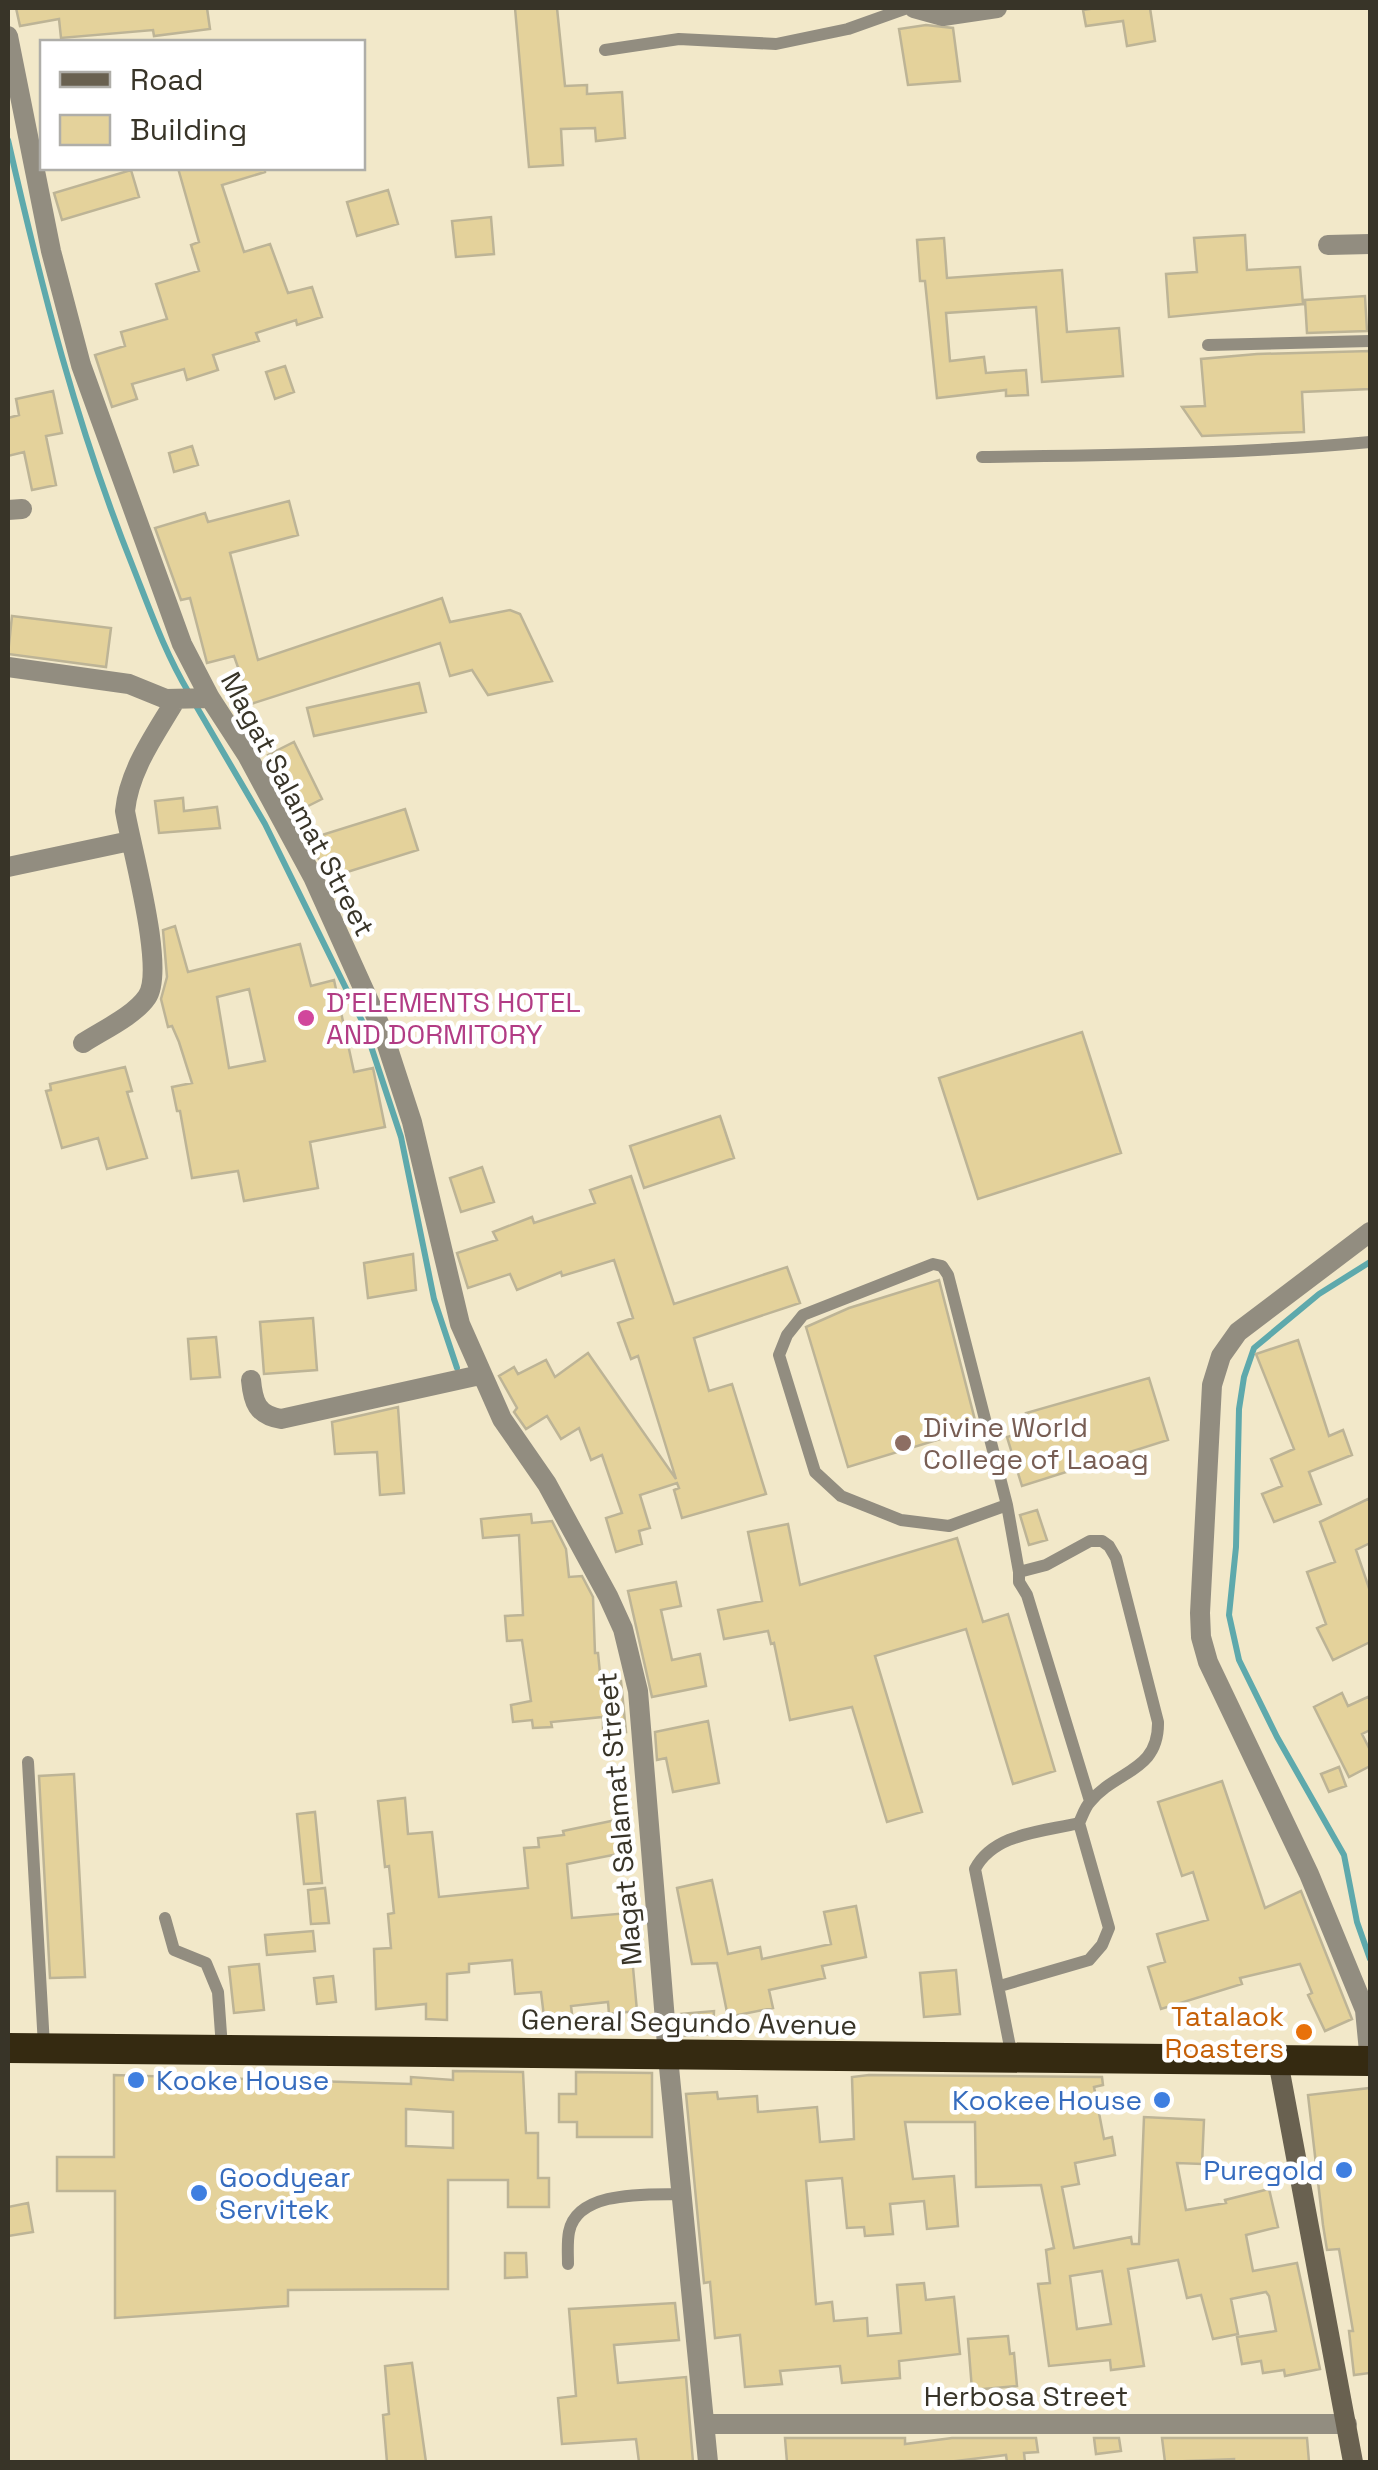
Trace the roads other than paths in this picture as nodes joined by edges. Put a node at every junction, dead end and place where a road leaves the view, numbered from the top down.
1 (911, 8) edge
2 (997, 8) edge
3 (8, 36) edge
4 (605, 50) dead end
5 (1370, 244) edge
6 (1328, 245) dead end
7 (1370, 340) edge
8 (1208, 345) dead end
9 (1370, 442) edge
10 (982, 457) dead end
11 (8, 667) edge
12 (207, 698) junction
13 (178, 700) junction
14 (130, 841) junction
15 (8, 867) edge
16 (83, 1043) dead end
17 (1370, 1232) edge
18 (480, 1375) junction
19 (251, 1380) dead end
20 (1007, 1505) junction
21 (1019, 1572) junction
22 (28, 1762) dead end
23 (1090, 1801) junction
24 (1079, 1823) junction
25 (165, 1918) dead end
26 (1000, 1986) junction
27 (8, 2048) edge
28 (44, 2048) junction
29 (222, 2050) junction
30 (668, 2056) junction
31 (1012, 2057) junction
32 (1278, 2060) junction
33 (1370, 2062) edge
34 (682, 2194) junction
35 (568, 2264) dead end
36 (705, 2424) junction
37 (1348, 2424) junction
38 (708, 2462) edge
39 (1353, 2462) edge

1 - 2 street
1 - 4 lane
3 - 12 street, Magat Salamat Street
5 - 6 street
7 - 8 lane
9 - 10 lane
11 - 13 street
12 - 13 street
12 - 18 street, Magat Salamat Street
13 - 14 street
14 - 15 street
14 - 16 street
17 - 33 street
18 - 19 street
18 - 30 street, Magat Salamat Street
20 - 20 lane
20 - 21 lane
21 - 23 lane
21 - 23 lane
22 - 28 lane
23 - 24 lane
24 - 26 lane
24 - 26 lane
25 - 29 lane
26 - 31 lane
27 - 28 highway, General Segundo Avenue
28 - 29 highway, General Segundo Avenue
29 - 30 highway, General Segundo Avenue
30 - 31 highway, General Segundo Avenue
30 - 34 street, Magat Salamat Street
31 - 32 highway, General Segundo Avenue
32 - 33 highway, General Segundo Avenue
32 - 37 main road
34 - 35 lane
34 - 36 street, Magat Salamat Street
36 - 37 street, Herbosa Street
36 - 38 street, Magat Salamat Street
37 - 39 main road

